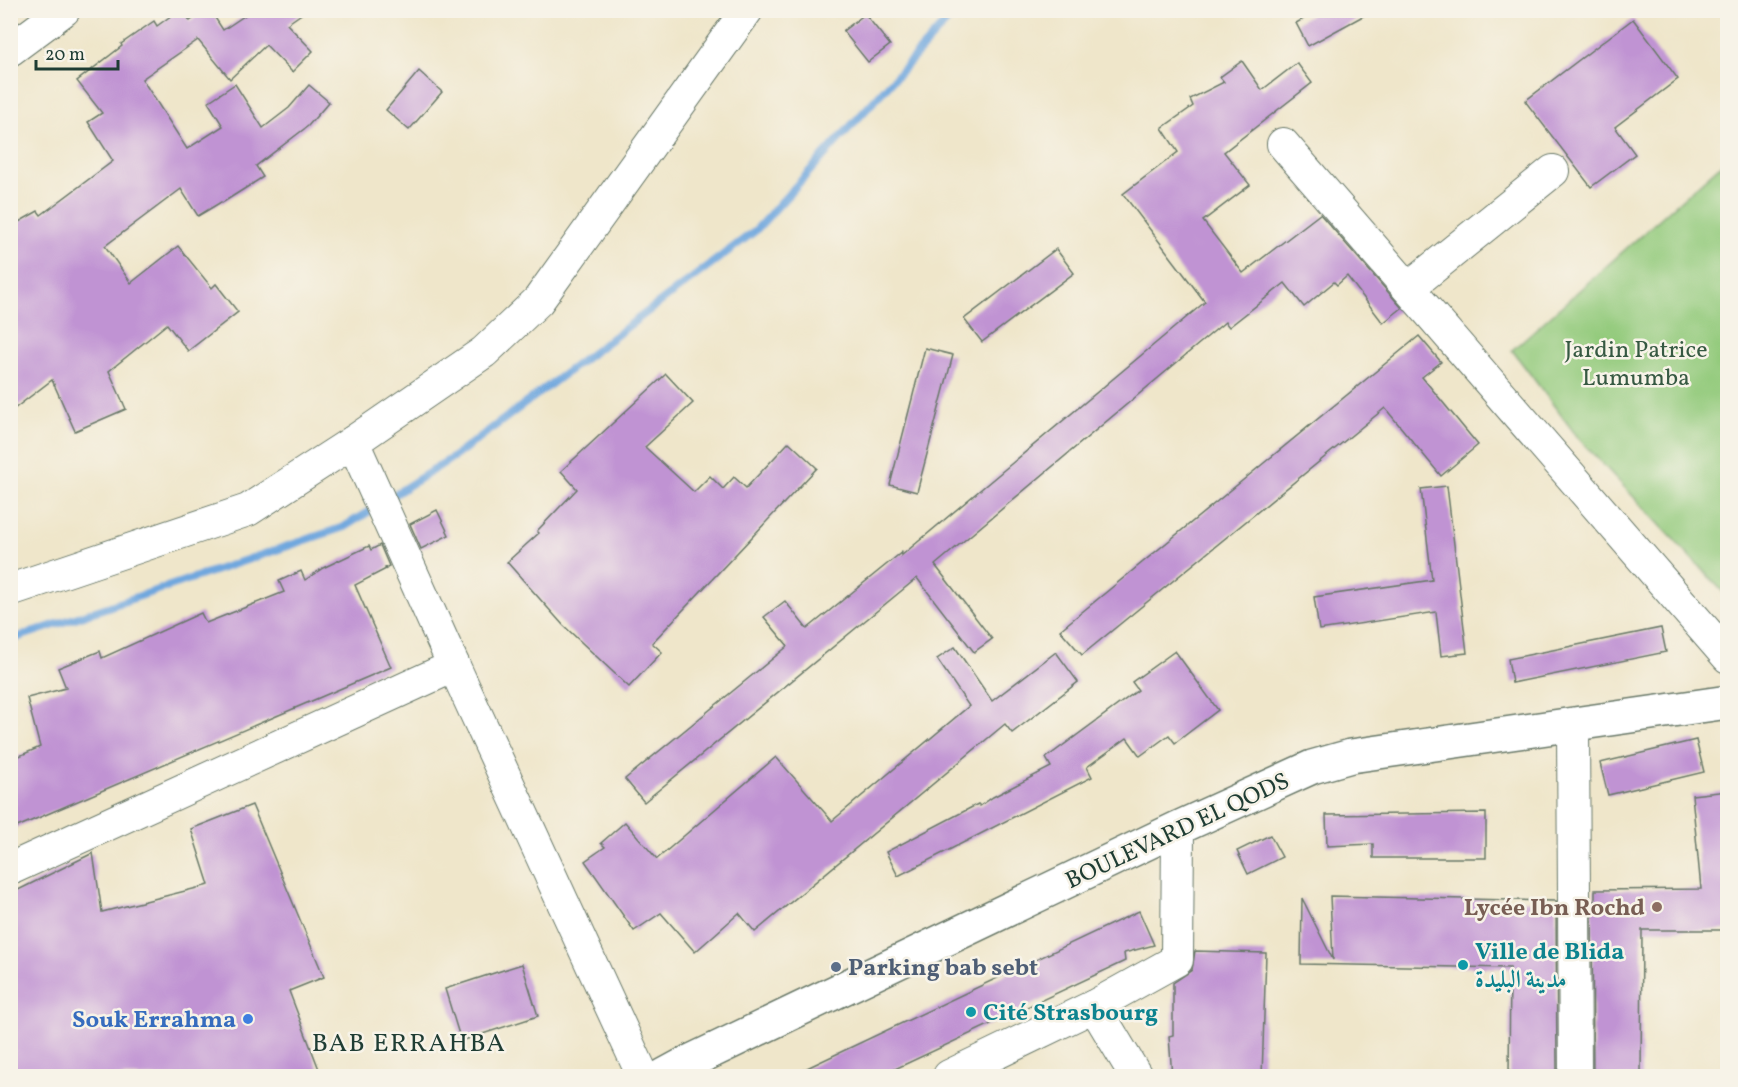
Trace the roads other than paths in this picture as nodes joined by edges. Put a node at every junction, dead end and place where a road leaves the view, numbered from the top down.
1 (64, 10) edge
2 (747, 10) edge
3 (10, 50) edge
4 (1283, 144) dead end
5 (1553, 171) dead end
6 (1408, 288) junction
7 (353, 442) junction
8 (10, 590) edge
9 (1728, 657) edge
10 (454, 666) junction
11 (1728, 702) edge
12 (1573, 725) junction
13 (1178, 828) junction
14 (10, 869) edge
15 (1094, 1006) junction
16 (643, 1077) edge
17 (663, 1077) edge
18 (949, 1077) edge
19 (1136, 1077) edge
20 (1575, 1077) edge

1 - 3 street
2 - 7 street
4 - 6 street
5 - 6 street
6 - 9 street
7 - 8 street
7 - 10 street
10 - 14 street
10 - 16 street
11 - 12 main road, BOULEVARD EL QODS
12 - 13 main road, BOULEVARD EL QODS
12 - 20 street
13 - 15 street
13 - 17 main road, BOULEVARD EL QODS
15 - 18 street
15 - 19 street

